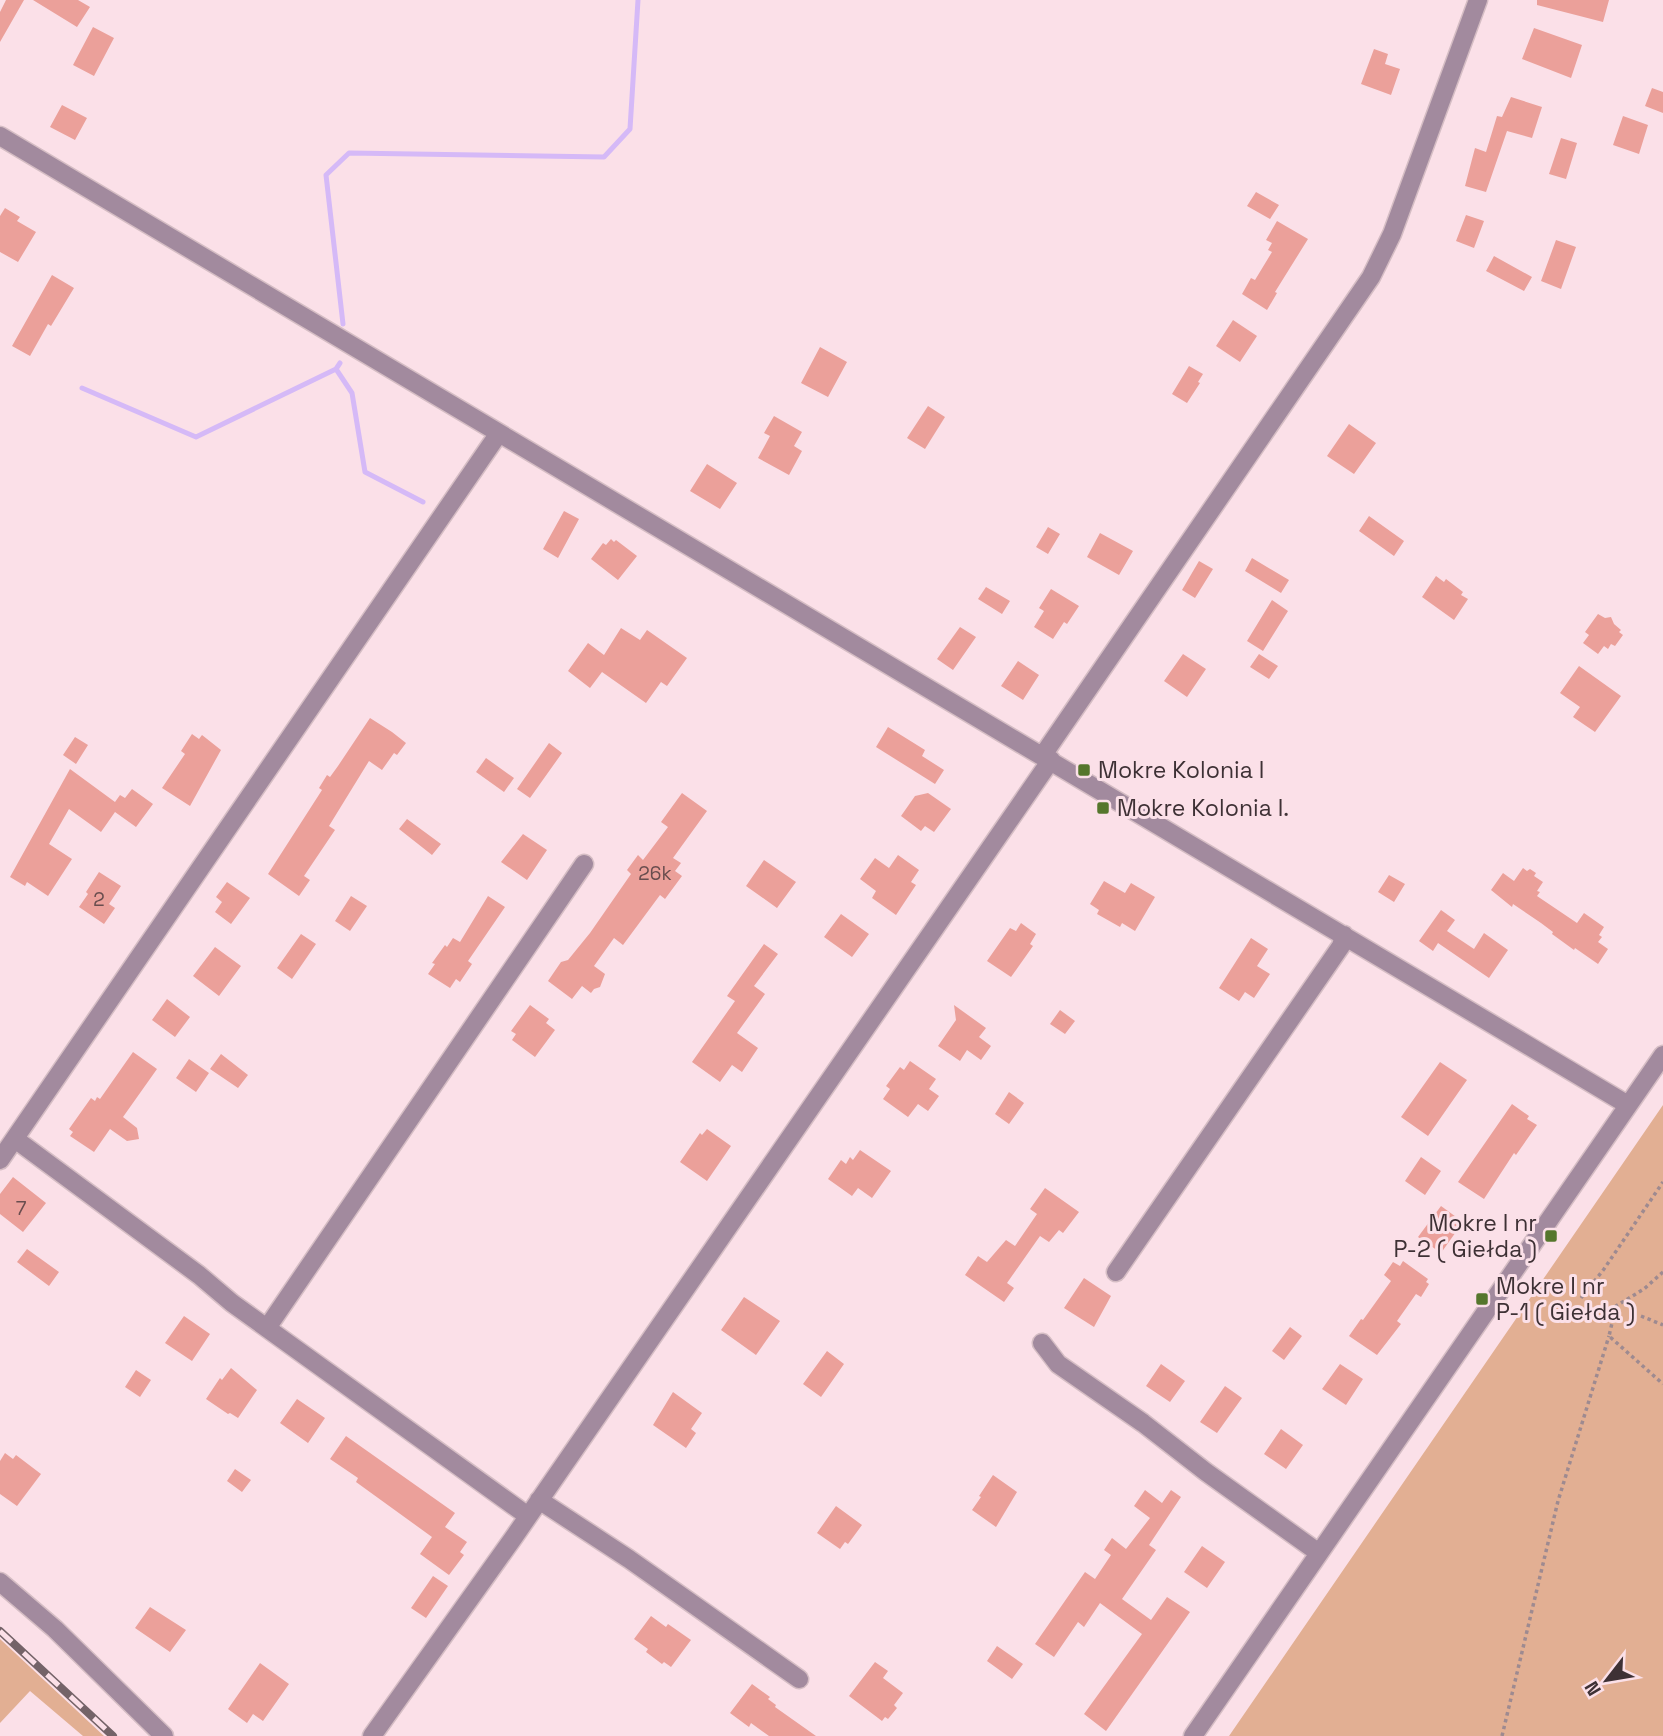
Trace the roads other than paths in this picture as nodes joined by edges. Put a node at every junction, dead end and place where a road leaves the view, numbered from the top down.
1 (1478, 0) edge
2 (0, 136) edge
3 (499, 433) junction
4 (1047, 758) junction
5 (584, 864) dead end
6 (1344, 935) junction
7 (1663, 1055) edge
8 (1628, 1105) junction
9 (15, 1139) junction
10 (0, 1160) edge
11 (1116, 1272) dead end
12 (267, 1328) junction
13 (1042, 1343) dead end
14 (539, 1500) junction
15 (528, 1516) junction
16 (1319, 1553) junction
17 (0, 1582) edge
18 (799, 1679) dead end
19 (164, 1736) edge
20 (372, 1736) edge
21 (1193, 1736) edge

1 - 4 street
2 - 3 street
3 - 4 street
3 - 9 street
4 - 6 street
4 - 14 street
5 - 12 street
6 - 8 street
6 - 11 street
7 - 8 street
8 - 16 street
9 - 10 street
9 - 12 street
12 - 15 street
13 - 16 street
14 - 15 street
14 - 18 street
15 - 20 street
16 - 21 street
17 - 19 street

